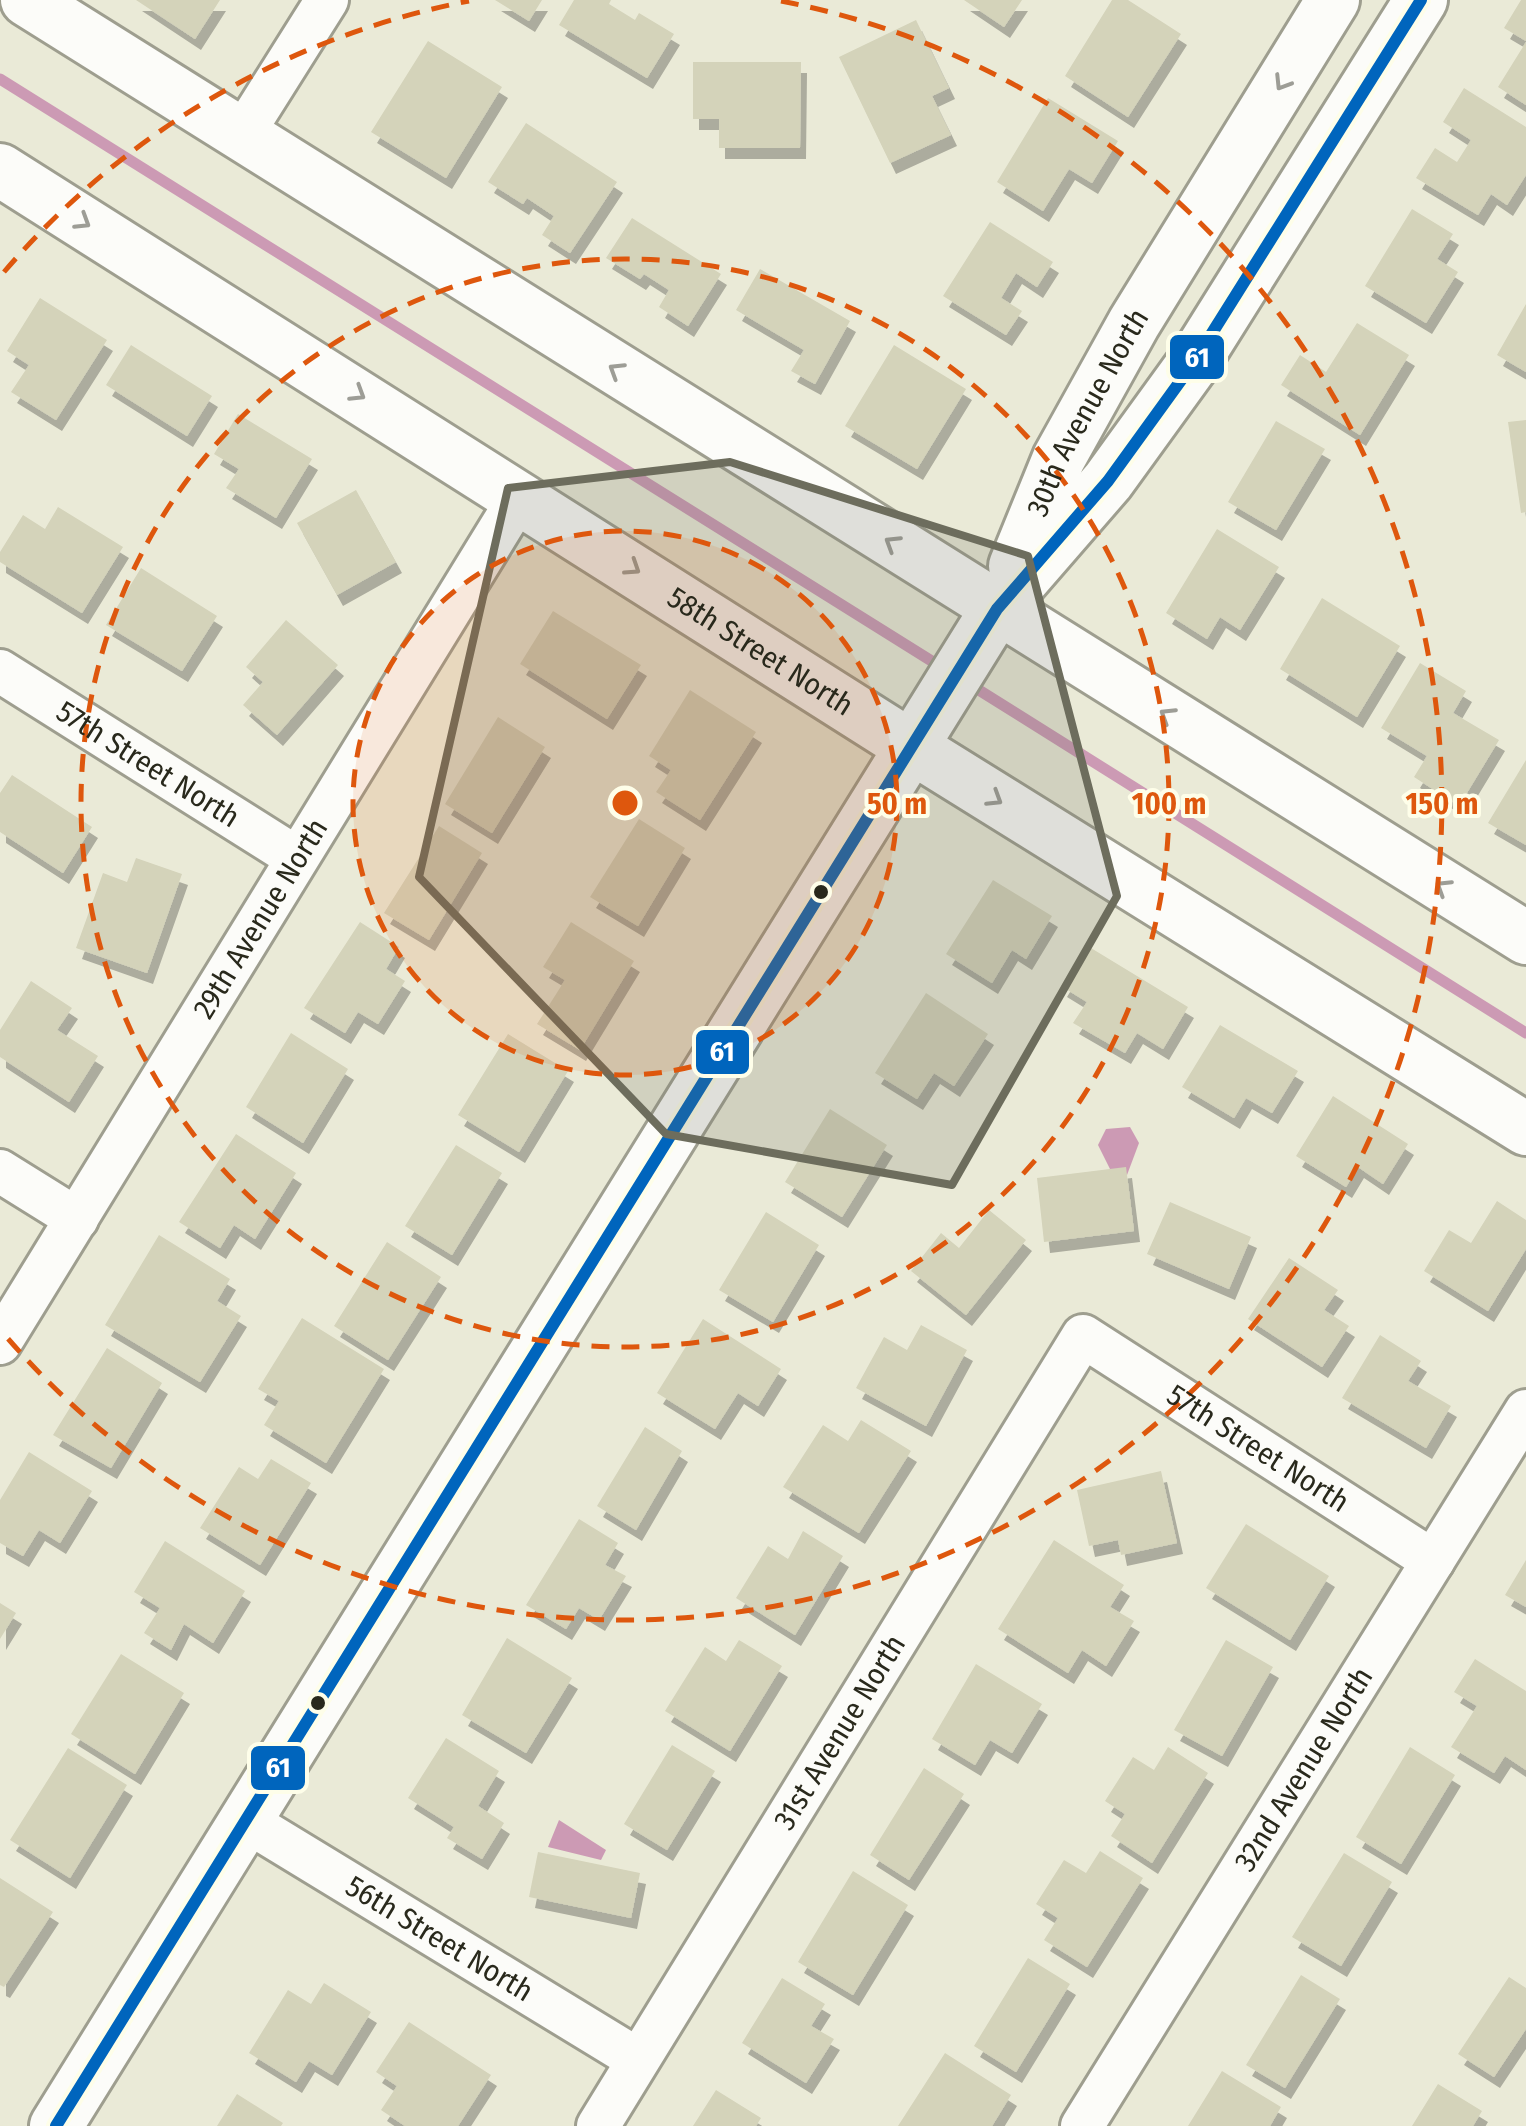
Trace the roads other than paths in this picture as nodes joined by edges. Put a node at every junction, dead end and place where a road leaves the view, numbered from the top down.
1 (26, 0) edge
2 (327, 0) edge
3 (1334, 0) edge
4 (1421, 0) edge
5 (242, 135) junction
6 (0, 170) edge
7 (520, 496) junction
8 (988, 624) junction
9 (0, 671) edge
10 (920, 731) junction
11 (298, 858) junction
12 (1526, 938) edge
13 (1526, 1129) edge
14 (0, 1171) edge
15 (76, 1219) junction
16 (1083, 1336) joint
17 (0, 1343) edge
18 (1526, 1411) edge
19 (1433, 1561) junction
20 (243, 1819) junction
21 (637, 2059) junction
22 (56, 2126) edge
23 (598, 2126) edge
24 (1082, 2126) edge

1 - 5 street
2 - 5 street
3 -> 8 street, 30th Avenue North
4 - 8 street, 30th Avenue North
8 -> 5 street
6 -> 7 street, 58th Street North
7 -> 10 street, 58th Street North
7 - 11 street, 29th Avenue North
8 - 10 street
12 -> 8 street
9 - 11 street, 57th Street North
10 -> 13 street, 58th Street North
10 - 20 street
11 - 15 street, 29th Avenue North
14 - 15 street
15 - 17 street, 29th Avenue North
16 - 19 street, 57th Street North
16 - 21 street, 31st Avenue North
18 - 19 street, 32nd Avenue North
19 - 24 street, 32nd Avenue North
20 - 21 street, 56th Street North
20 - 22 street
21 - 23 street, 31st Avenue North

